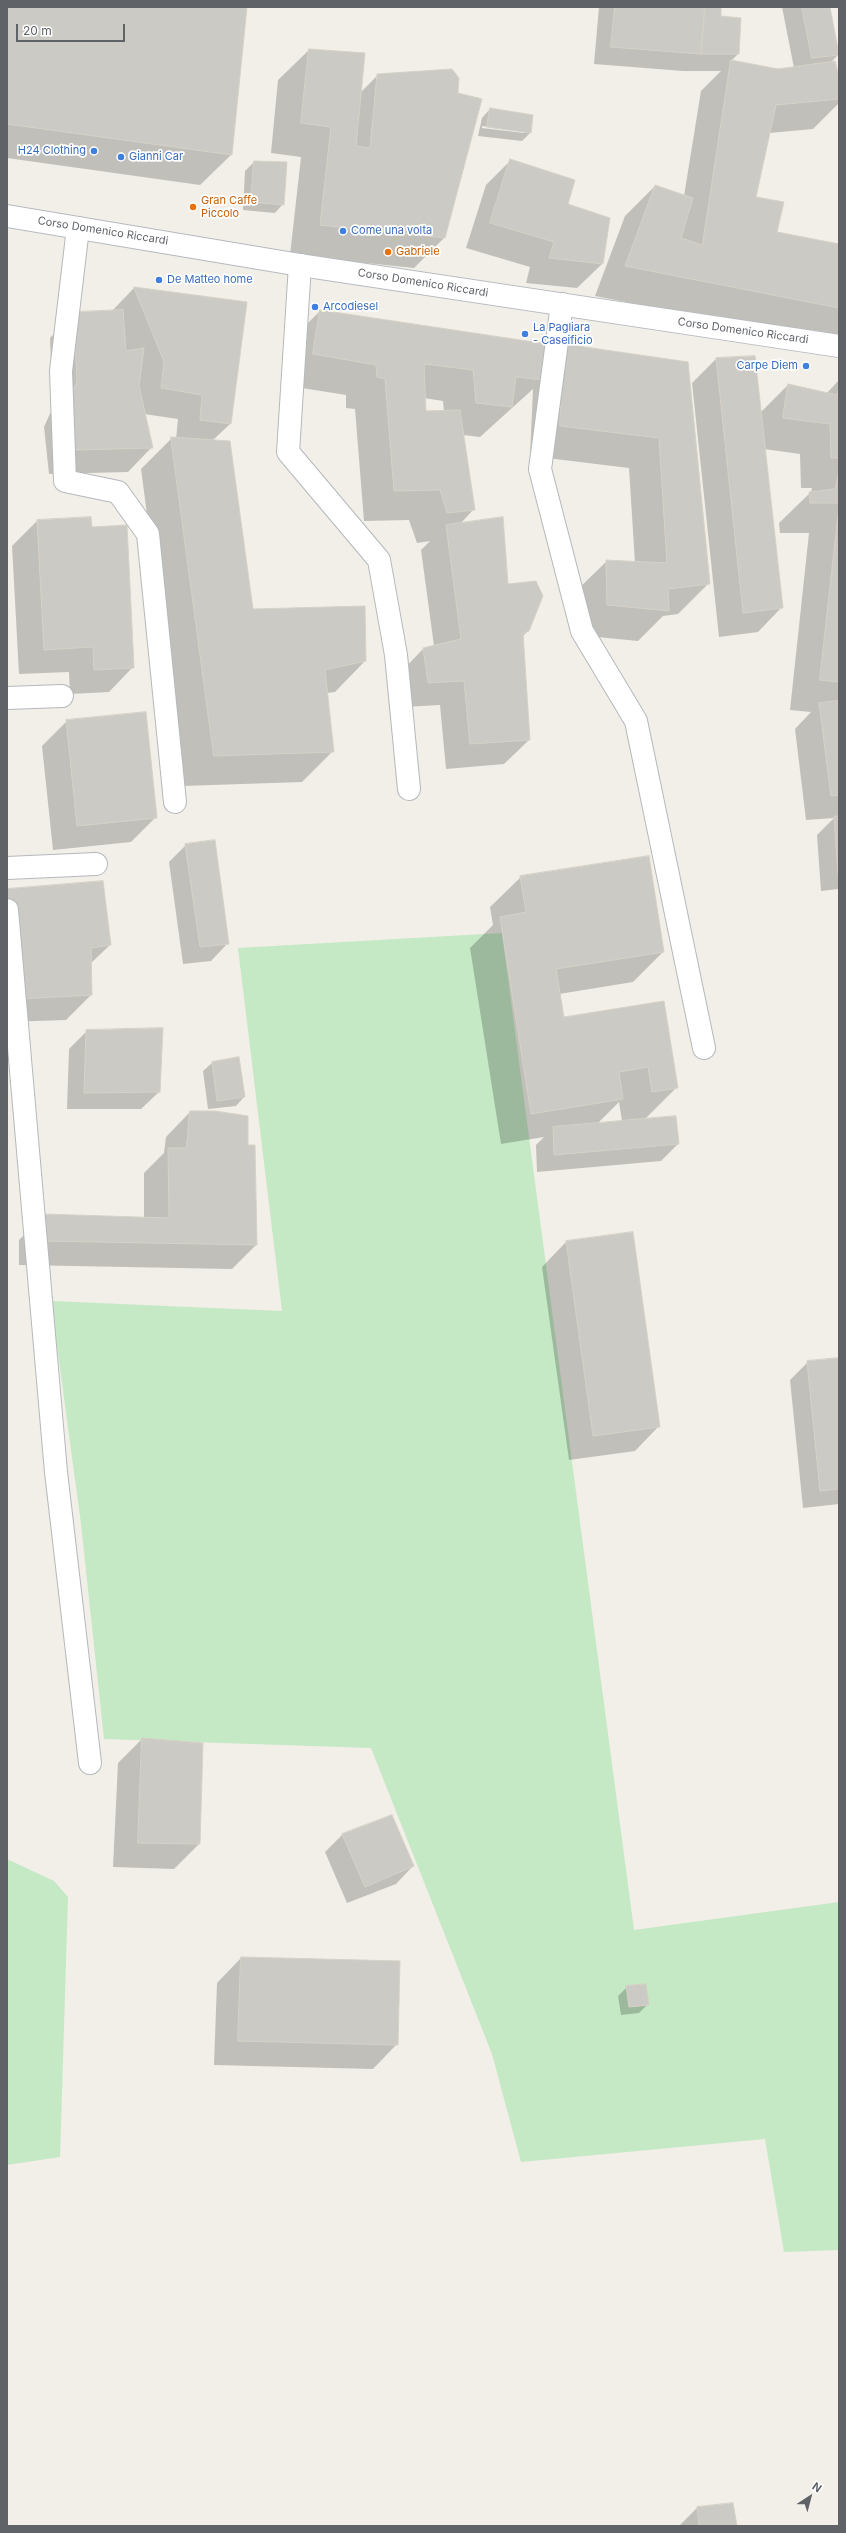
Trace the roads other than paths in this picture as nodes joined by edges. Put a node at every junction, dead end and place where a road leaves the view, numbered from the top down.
1 (7, 216) edge
2 (78, 228) junction
3 (300, 264) junction
4 (562, 304) junction
5 (839, 346) edge
6 (62, 696) dead end
7 (7, 698) edge
8 (409, 790) dead end
9 (175, 802) dead end
10 (96, 864) dead end
11 (7, 868) edge
12 (7, 910) edge
13 (704, 1048) dead end
14 (90, 1763) dead end

1 - 2 street, Corso Domenico Riccardi
2 - 3 street, Corso Domenico Riccardi
2 - 9 street
3 - 4 street, Corso Domenico Riccardi
3 - 8 street
4 - 5 street, Corso Domenico Riccardi
4 - 13 street
6 - 7 street
10 - 11 street
12 - 14 street

